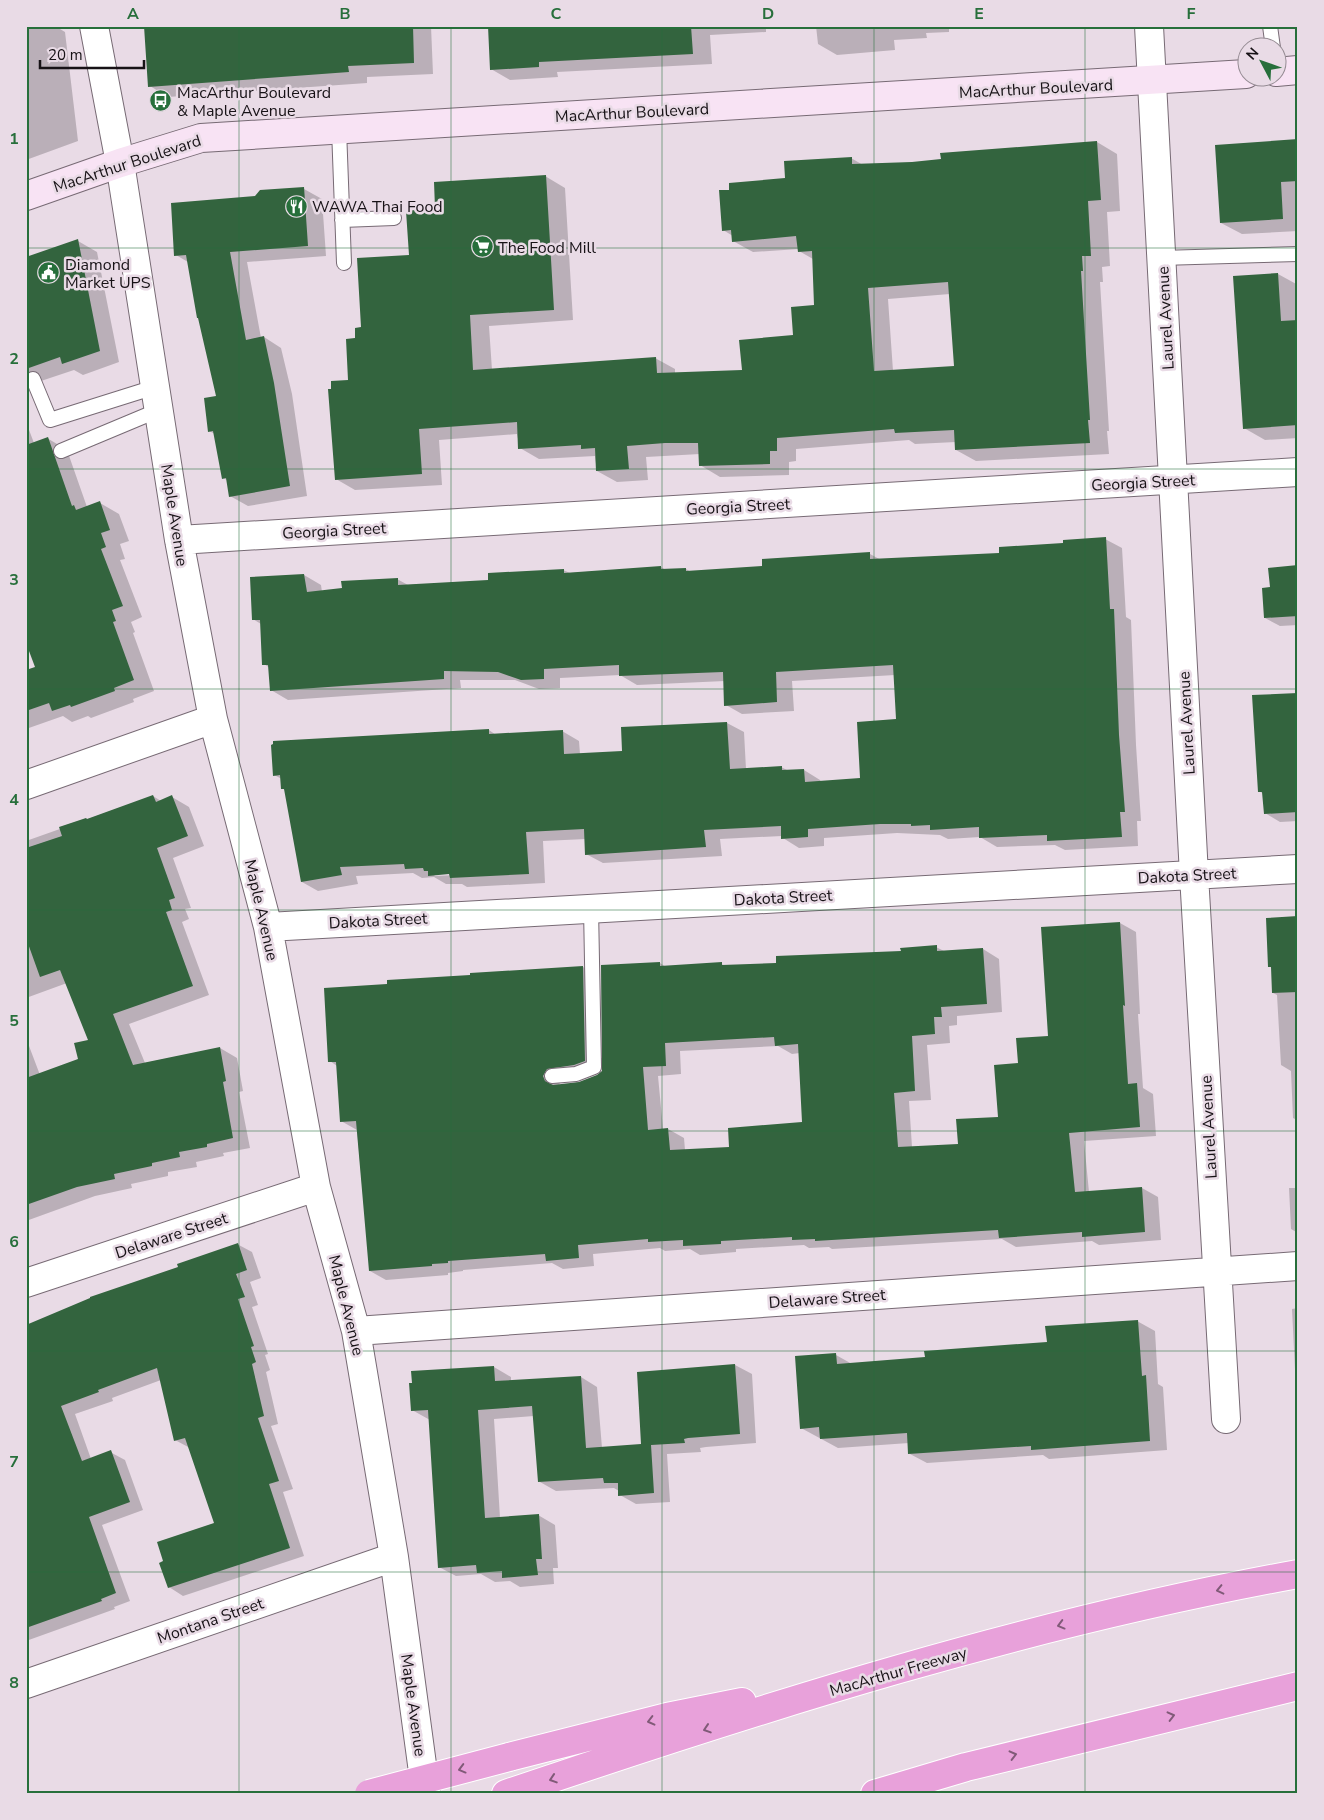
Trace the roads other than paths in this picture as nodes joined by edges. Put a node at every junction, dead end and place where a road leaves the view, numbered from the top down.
1 (94, 26) edge
2 (1149, 26) edge
3 (1236, 75) edge
4 (1153, 81) junction
5 (339, 129) junction
6 (120, 163) junction
7 (26, 196) edge
8 (394, 218) dead end
9 (342, 220) junction
10 (1298, 254) edge
11 (1161, 258) junction
12 (344, 263) dead end
13 (33, 378) dead end
14 (157, 399) junction
15 (61, 451) dead end
16 (1298, 472) edge
17 (1174, 480) junction
18 (179, 540) junction
19 (213, 719) junction
20 (26, 785) edge
21 (1298, 869) edge
22 (1194, 875) junction
23 (591, 908) junction
24 (268, 926) junction
25 (552, 1076) dead end
26 (316, 1187) junction
27 (1298, 1266) edge
28 (1216, 1271) junction
29 (26, 1283) edge
30 (356, 1331) junction
31 (1226, 1419) dead end
32 (394, 1557) junction
33 (1298, 1569) edge
34 (1298, 1574) edge
35 (1267, 1579) junction
36 (871, 1677) junction
37 (26, 1684) edge
38 (1293, 1687) edge
39 (966, 1767) junction
40 (511, 1792) edge
41 (369, 1794) edge
42 (426, 1794) edge
43 (876, 1794) edge
44 (904, 1794) edge

1 - 6 street, Maple Avenue
2 - 4 street, Laurel Avenue
3 - 4 main road, MacArthur Boulevard
4 - 5 main road, MacArthur Boulevard
4 - 11 street, Laurel Avenue
5 - 6 main road, MacArthur Boulevard
5 - 9 lane
6 - 7 main road, MacArthur Boulevard
6 - 14 street, Maple Avenue
8 - 9 lane
9 - 12 lane
10 - 11 lane
11 - 17 street, Laurel Avenue
13 - 14 lane
14 - 15 lane
14 - 18 street, Maple Avenue
16 - 17 street, Georgia Street
17 - 18 street, Georgia Street
17 - 22 street, Laurel Avenue
18 - 19 street, Maple Avenue
19 - 20 street
19 - 24 street, Maple Avenue
21 - 22 street, Dakota Street
22 - 23 street, Dakota Street
22 - 28 street, Laurel Avenue
23 - 24 street, Dakota Street
23 - 25 lane
24 - 26 street, Maple Avenue
26 - 29 street, Delaware Street
26 - 30 street, Maple Avenue
27 - 28 street, Delaware Street
28 - 30 street, Delaware Street
28 - 31 street, Laurel Avenue
30 - 32 street, Maple Avenue
32 - 37 street, Montana Street
32 - 42 street, Maple Avenue
33 - 35 highway
34 - 35 highway, MacArthur Freeway
35 -> 36 highway, MacArthur Freeway
36 -> 40 highway, MacArthur Freeway
36 -> 41 highway, bridge
39 -> 38 highway
39 - 43 highway
39 - 44 highway

